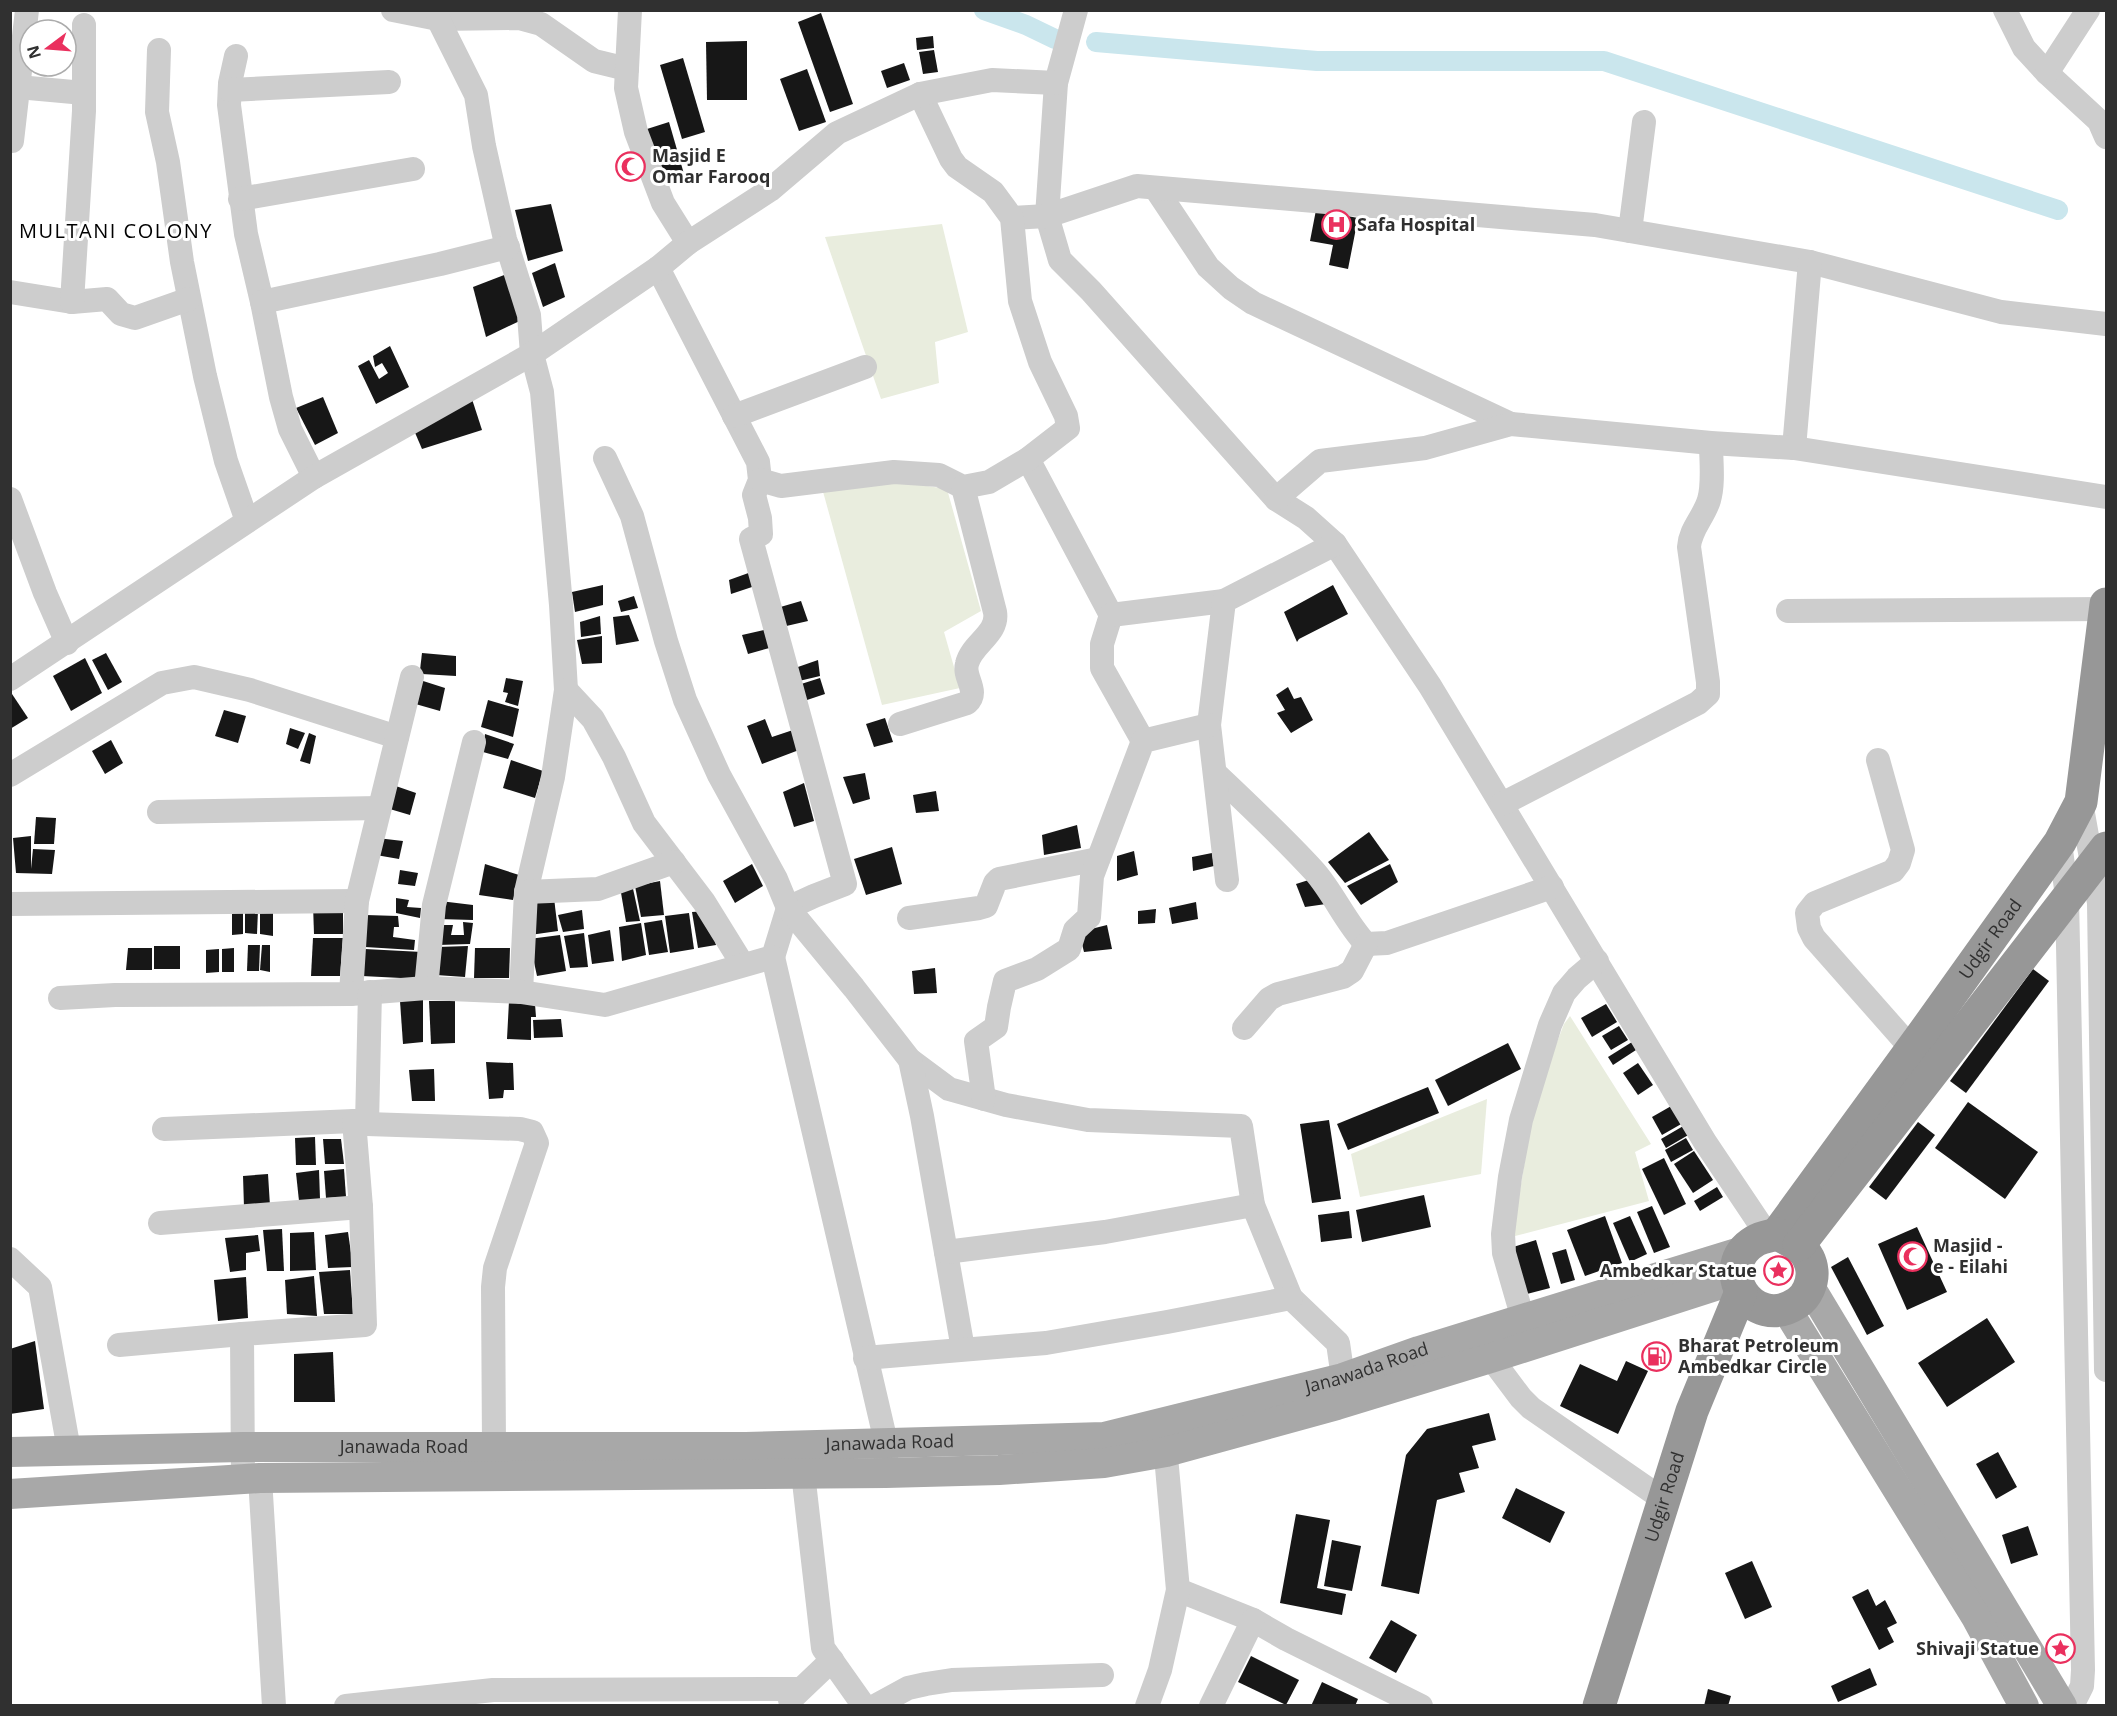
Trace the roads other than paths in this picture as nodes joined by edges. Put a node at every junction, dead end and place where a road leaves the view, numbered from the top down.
1 (27, 10) edge
2 (393, 10) edge
3 (630, 10) edge
4 (1076, 10) edge
5 (2005, 10) edge
6 (2088, 10) edge
7 (438, 19) junction
8 (84, 25) dead end
9 (159, 50) dead end
10 (236, 56) dead end
11 (627, 69) junction
12 (2047, 73) junction
13 (389, 82) dead end
14 (1056, 83) junction
15 (18, 87) junction
16 (230, 90) junction
17 (84, 93) junction
18 (920, 94) junction
19 (1644, 122) dead end
20 (2104, 126) edge
21 (12, 141) dead end
22 (413, 169) dead end
23 (1156, 189) junction
24 (240, 199) junction
25 (1047, 216) junction
26 (1012, 218) junction
27 (1630, 231) junction
28 (688, 243) junction
29 (508, 247) junction
30 (1810, 262) junction
31 (658, 268) junction
32 (10, 292) edge
33 (189, 299) junction
34 (72, 302) junction
35 (262, 302) junction
36 (2106, 324) edge
37 (532, 354) junction
38 (866, 367) dead end
39 (734, 416) junction
40 (1511, 424) junction
41 (1711, 443) junction
42 (1794, 448) junction
43 (605, 458) dead end
44 (1028, 459) junction
45 (314, 477) junction
46 (760, 480) junction
47 (963, 487) junction
48 (2106, 497) edge
49 (10, 499) edge
50 (1276, 499) junction
51 (247, 521) junction
52 (1335, 544) junction
53 (1224, 602) junction
54 (2106, 606) edge
55 (1788, 611) dead end
56 (1111, 615) junction
57 (67, 643) junction
58 (412, 677) dead end
59 (10, 679) edge
60 (566, 690) junction
61 (900, 724) dead end
62 (1209, 725) junction
63 (397, 737) junction
64 (1143, 741) junction
65 (474, 742) dead end
66 (1878, 760) dead end
67 (1216, 774) junction
68 (10, 775) edge
69 (2081, 802) junction
70 (1502, 804) junction
71 (379, 808) junction
72 (159, 812) dead end
73 (2060, 842) junction
74 (2100, 857) edge
75 (1098, 859) junction
76 (674, 862) junction
77 (1227, 880) dead end
78 (1552, 887) junction
79 (526, 892) junction
80 (2067, 897) junction
81 (357, 901) junction
82 (10, 904) edge
83 (788, 908) junction
84 (909, 918) dead end
85 (1366, 944) junction
86 (773, 957) junction
87 (1597, 961) junction
88 (744, 965) junction
89 (426, 988) junction
90 (521, 992) junction
91 (360, 993) junction
92 (60, 998) dead end
93 (1244, 1028) dead end
94 (1912, 1049) junction
95 (910, 1060) junction
96 (984, 1099) junction
97 (361, 1122) junction
98 (164, 1129) dead end
99 (1253, 1205) junction
100 (361, 1207) junction
101 (160, 1223) dead end
102 (946, 1252) junction
103 (10, 1258) edge
104 (1764, 1269) junction
105 (1810, 1287) junction
106 (1291, 1298) junction
107 (1523, 1318) junction
108 (242, 1334) junction
109 (119, 1344) dead end
110 (963, 1349) junction
111 (866, 1358) junction
112 (1491, 1358) junction
113 (2106, 1370) edge
114 (1343, 1377) junction
115 (2077, 1381) junction
116 (2106, 1385) edge
117 (1164, 1438) junction
118 (886, 1442) junction
119 (243, 1447) junction
120 (494, 1447) junction
121 (69, 1450) junction
122 (10, 1452) edge
123 (803, 1473) junction
124 (886, 1473) junction
125 (252, 1479) junction
126 (10, 1494) edge
127 (1664, 1500) junction
128 (1178, 1590) junction
129 (1253, 1620) junction
130 (832, 1660) junction
131 (1102, 1675) dead end
132 (792, 1697) edge
133 (501, 1698) edge
134 (274, 1706) edge
135 (346, 1706) edge
136 (864, 1706) edge
137 (875, 1706) edge
138 (1147, 1706) edge
139 (1211, 1706) edge
140 (1421, 1706) edge
141 (1599, 1706) edge
142 (1622, 1706) edge
143 (2024, 1706) edge
144 (2062, 1706) edge
145 (2072, 1706) edge

1 - 15 street
2 - 7 street
3 - 11 street
4 - 14 street
5 - 12 street
6 - 12 street
7 - 11 street
7 - 29 street
8 - 17 street
9 - 33 street
10 - 16 street
11 - 28 street
12 - 20 street
13 - 16 street
14 - 18 street
14 - 25 street
15 - 17 street
15 - 21 street
16 - 24 street
17 - 34 street
18 - 26 street
18 - 28 street
19 - 27 street
22 - 24 street
23 - 25 street
23 - 27 street
23 - 40 street
24 - 35 street
25 - 26 street
25 - 50 street
26 - 44 street
27 - 30 street
28 - 31 street
29 - 35 street
29 - 37 street
30 - 36 street
30 - 42 street
31 - 37 street
31 - 39 street
32 - 34 street
33 - 34 street
33 - 51 street
35 - 45 street
37 - 45 street
37 - 60 street
38 - 39 street
39 - 46 street
40 - 41 street
40 - 50 street
41 - 42 street
41 - 70 street
42 - 48 street
43 - 83 street
44 - 47 street
44 - 56 street
45 - 51 street
46 - 47 street
46 - 83 street
47 - 61 street
49 - 57 street
50 - 52 street
51 - 57 street
52 - 53 street
52 - 70 street
53 - 56 street
53 - 62 street
54 - 55 street
54 - 69 highway, Udgir Road
56 - 64 street
57 - 59 street
58 - 63 street
60 - 76 street
60 - 79 street
62 - 64 street
62 - 67 street
63 - 68 street
63 - 71 street
64 - 75 street
65 - 89 street
66 - 94 street
67 - 77 street
67 - 85 street
69 - 73 highway, Udgir Road
69 - 74 street
70 - 78 street
71 - 72 street
71 - 81 street
73 - 80 street
73 - 94 highway, Udgir Road
74 - 80 highway, Udgir Road
74 - 113 street
75 - 84 street
75 - 96 street
76 - 79 street
76 - 88 street
78 - 85 street
78 - 87 street
79 - 90 street
80 - 104 highway, Udgir Road
80 - 115 street
81 - 82 street
81 - 91 street
83 - 86 street
83 - 95 street
85 - 93 street
86 - 88 street
86 - 111 street
87 - 104 street
87 - 107 street
88 - 90 street
89 - 90 street
89 - 91 street
91 - 92 street
91 - 97 street
94 - 104 highway, Udgir Road
95 - 96 street
95 - 102 street
96 - 99 street
97 - 98 street
97 - 100 street
97 - 120 street
99 - 102 street
99 - 106 street
100 - 101 street
100 - 108 street
102 - 110 street
103 - 121 street
104 - 105 highway
104 - 105 highway
104 - 107 main road, Janawada Road
104 - 112 main road, Janawada Road
104 - 127 highway, Udgir Road
104 - 142 highway, Udgir Road
104 - 143 main road
105 - 144 main road
106 - 110 street
106 - 114 street
107 - 114 main road, Janawada Road
108 - 109 street
108 - 119 street
110 - 111 street
111 - 118 street
112 - 117 main road, Janawada Road
112 - 127 street
114 - 117 main road, Janawada Road
115 - 116 street
115 - 145 street
117 - 118 main road, Janawada Road
117 - 124 main road, Janawada Road
117 - 128 street
118 - 120 main road, Janawada Road
118 - 124 street
119 - 120 main road, Janawada Road
119 - 121 main road, Janawada Road
119 - 125 street
121 - 122 main road, Janawada Road
123 - 124 main road, Janawada Road
123 - 125 main road, Janawada Road
123 - 130 street
125 - 126 main road, Janawada Road
125 - 134 street
127 - 141 highway, Udgir Road
128 - 129 street
128 - 138 street
129 - 139 street
129 - 140 street
130 - 132 street
130 - 136 street
131 - 137 street
132 - 133 street
133 - 135 street

